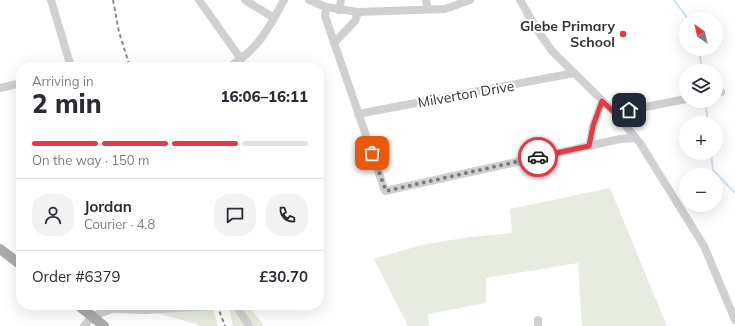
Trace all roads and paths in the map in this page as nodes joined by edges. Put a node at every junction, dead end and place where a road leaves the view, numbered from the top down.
1 (51, 0) edge
2 (199, 0) edge
3 (245, 0) edge
4 (284, 0) edge
5 (309, 0) edge
6 (341, 0) edge
7 (426, 0) edge
8 (470, 0) edge
9 (520, 0) edge
10 (326, 7) junction
11 (428, 8) junction
12 (339, 10) junction
13 (358, 12) junction
14 (274, 18) junction
15 (334, 43) junction
16 (241, 59) junction
17 (70, 62) edge
18 (236, 62) edge
19 (574, 73) junction
20 (16, 84) edge
21 (0, 88) edge
22 (679, 100) edge
23 (602, 101) junction
24 (615, 113) junction
25 (358, 114) junction
26 (629, 130) junction
27 (635, 138) junction
28 (620, 139) junction
29 (589, 146) junction
30 (0, 248) edge
31 (16, 261) edge
32 (85, 310) edge
33 (109, 310) edge
34 (239, 310) edge
35 (93, 316) junction
36 (735, 320) edge
37 (84, 326) edge
38 (104, 326) edge
39 (248, 326) edge

1 - 17 street
2 - 16 street
3 - 14 street
4 - 14 street
5 - 10 street
6 - 12 street
7 - 11 street
8 - 11 street
9 - 19 street
10 - 12 street
10 - 15 street
11 - 13 street
12 - 13 street
13 - 15 street
14 - 16 street
15 - 25 street
16 - 18 street
19 - 23 street
19 - 25 street, Milverton Drive
20 - 21 street
22 - 24 street
23 - 24 street
23 - 29 street
24 - 26 street
25 - 29 street
26 - 27 street
26 - 28 street
27 - 28 street
27 - 36 street
28 - 29 street
30 - 31 main road
32 - 35 main road
33 - 35 street
34 - 39 street
35 - 37 street
35 - 38 main road

